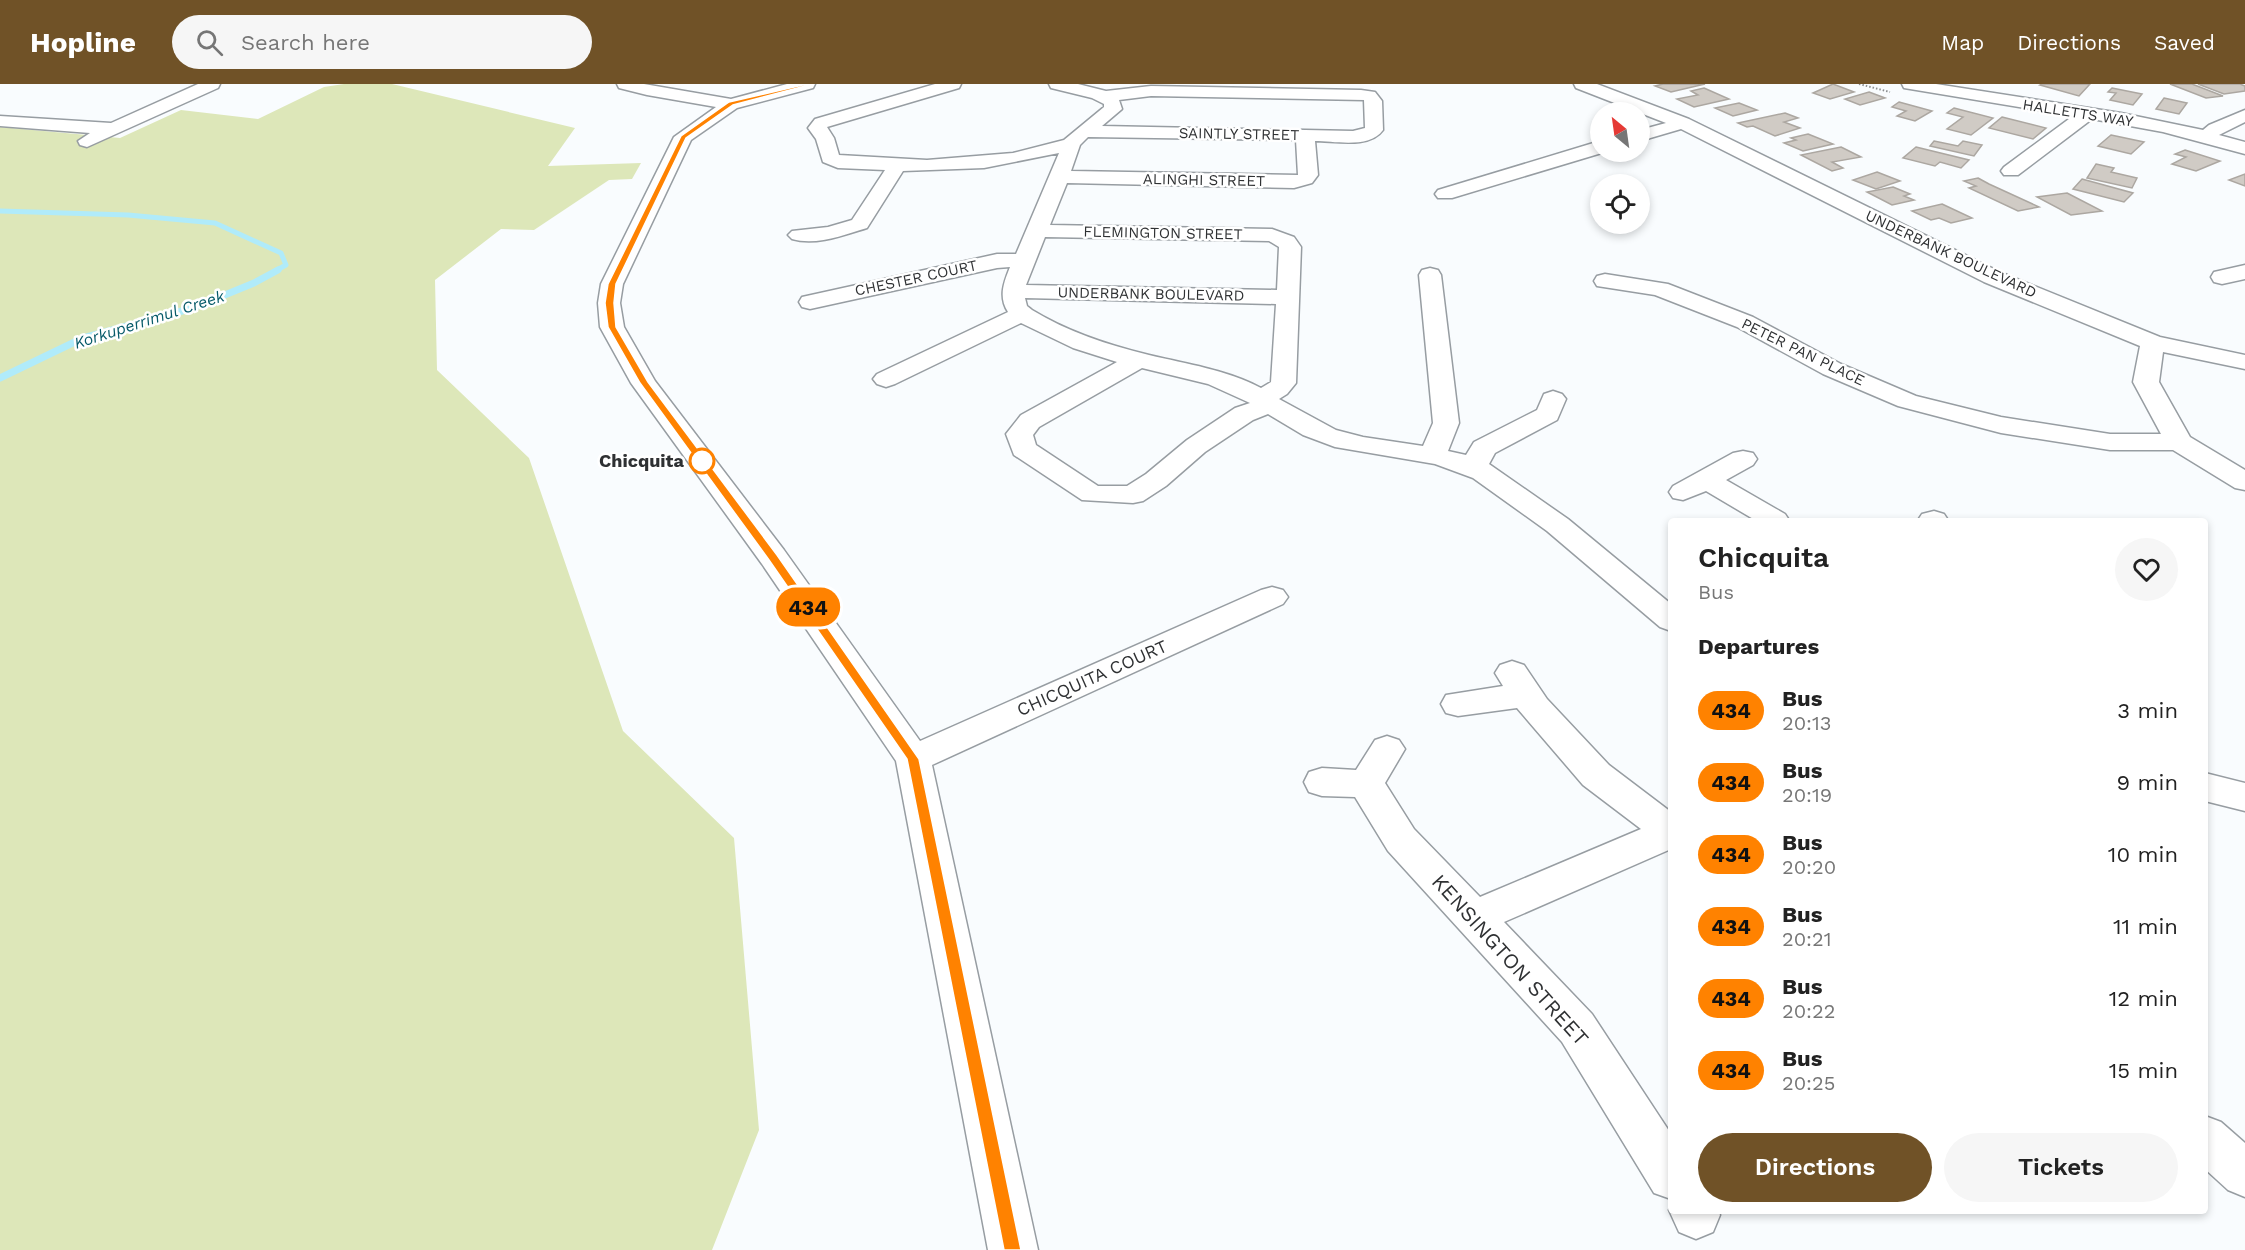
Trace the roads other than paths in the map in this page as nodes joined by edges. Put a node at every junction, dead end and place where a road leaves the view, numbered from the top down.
1 (212, 84) edge
2 (625, 84) edge
3 (807, 84) edge
4 (953, 84) edge
5 (1047, 84) edge
6 (1057, 84) edge
7 (1582, 84) edge
8 (1910, 84) edge
9 (1108, 103) junction
10 (731, 104) junction
11 (2088, 114) junction
12 (2245, 115) edge
13 (0, 121) edge
14 (1683, 123) junction
15 (112, 129) junction
16 (1650, 133) edge
17 (1305, 135) junction
18 (1078, 137) junction
19 (2206, 137) junction
20 (87, 141) dead end
21 (2245, 148) edge
22 (1590, 150) edge
23 (897, 166) junction
24 (2011, 171) dead end
25 (1058, 177) junction
26 (1444, 194) dead end
27 (1037, 231) junction
28 (799, 235) dead end
29 (1023, 260) junction
30 (2245, 272) edge
31 (1430, 275) dead end
32 (2222, 278) dead end
33 (1605, 281) dead end
34 (1288, 297) junction
35 (810, 302) dead end
36 (1018, 303) junction
37 (2153, 343) junction
38 (1136, 361) junction
39 (2245, 362) edge
40 (886, 379) dead end
41 (1553, 399) dead end
42 (1266, 401) junction
43 (2179, 442) junction
44 (1433, 454) junction
45 (1743, 459) dead end
46 (1473, 466) junction
47 (2245, 482) edge
48 (1770, 518) edge
49 (1272, 597) dead end
50 (1668, 618) edge
51 (1458, 704) dead end
52 (1387, 749) dead end
53 (913, 759) junction
54 (1322, 783) dead end
55 (1366, 784) junction
56 (2208, 788) edge
57 (2245, 796) edge
58 (1668, 830) edge
59 (1668, 833) edge
60 (1474, 917) junction
61 (2208, 1141) edge
62 (1668, 1167) edge
63 (2245, 1174) edge
64 (1013, 1250) edge

1 - 15 street
2 - 10 street
3 - 10 street
4 - 23 street
5 - 9 street
6 - 9 street
7 - 14 street, UNDERBANK BOULEVARD
8 - 11 street, HALLETTS WAY
9 - 17 street, SAINTLY STREET
9 - 18 street
10 - 53 street
11 - 19 street, HALLETTS WAY
11 - 24 street
12 - 19 street
13 - 15 street
14 - 16 street
14 - 37 street, UNDERBANK BOULEVARD
15 - 20 street
17 - 18 street, SAINTLY STREET
17 - 25 street, ALINGHI STREET
18 - 23 street
18 - 25 street
19 - 21 street, HALLETTS WAY
22 - 26 street
23 - 28 street
25 - 27 street
27 - 29 street
27 - 34 street, FLEMINGTON STREET
29 - 35 street, CHESTER COURT
29 - 36 street
30 - 32 street
31 - 44 street
33 - 43 street, PETER PAN PLACE
34 - 36 street, UNDERBANK BOULEVARD
34 - 42 street
36 - 38 street
36 - 40 street
37 - 39 street, UNDERBANK BOULEVARD
37 - 43 street
38 - 42 street
38 - 42 street
41 - 46 street
42 - 44 street
43 - 47 street
44 - 46 street
45 - 48 street
46 - 50 street
49 - 53 street, CHICQUITA COURT
51 - 58 street
52 - 55 street
53 - 64 street
54 - 55 street
55 - 60 street, KENSINGTON STREET
56 - 57 street
59 - 60 street
60 - 62 street, KENSINGTON STREET
61 - 63 street

